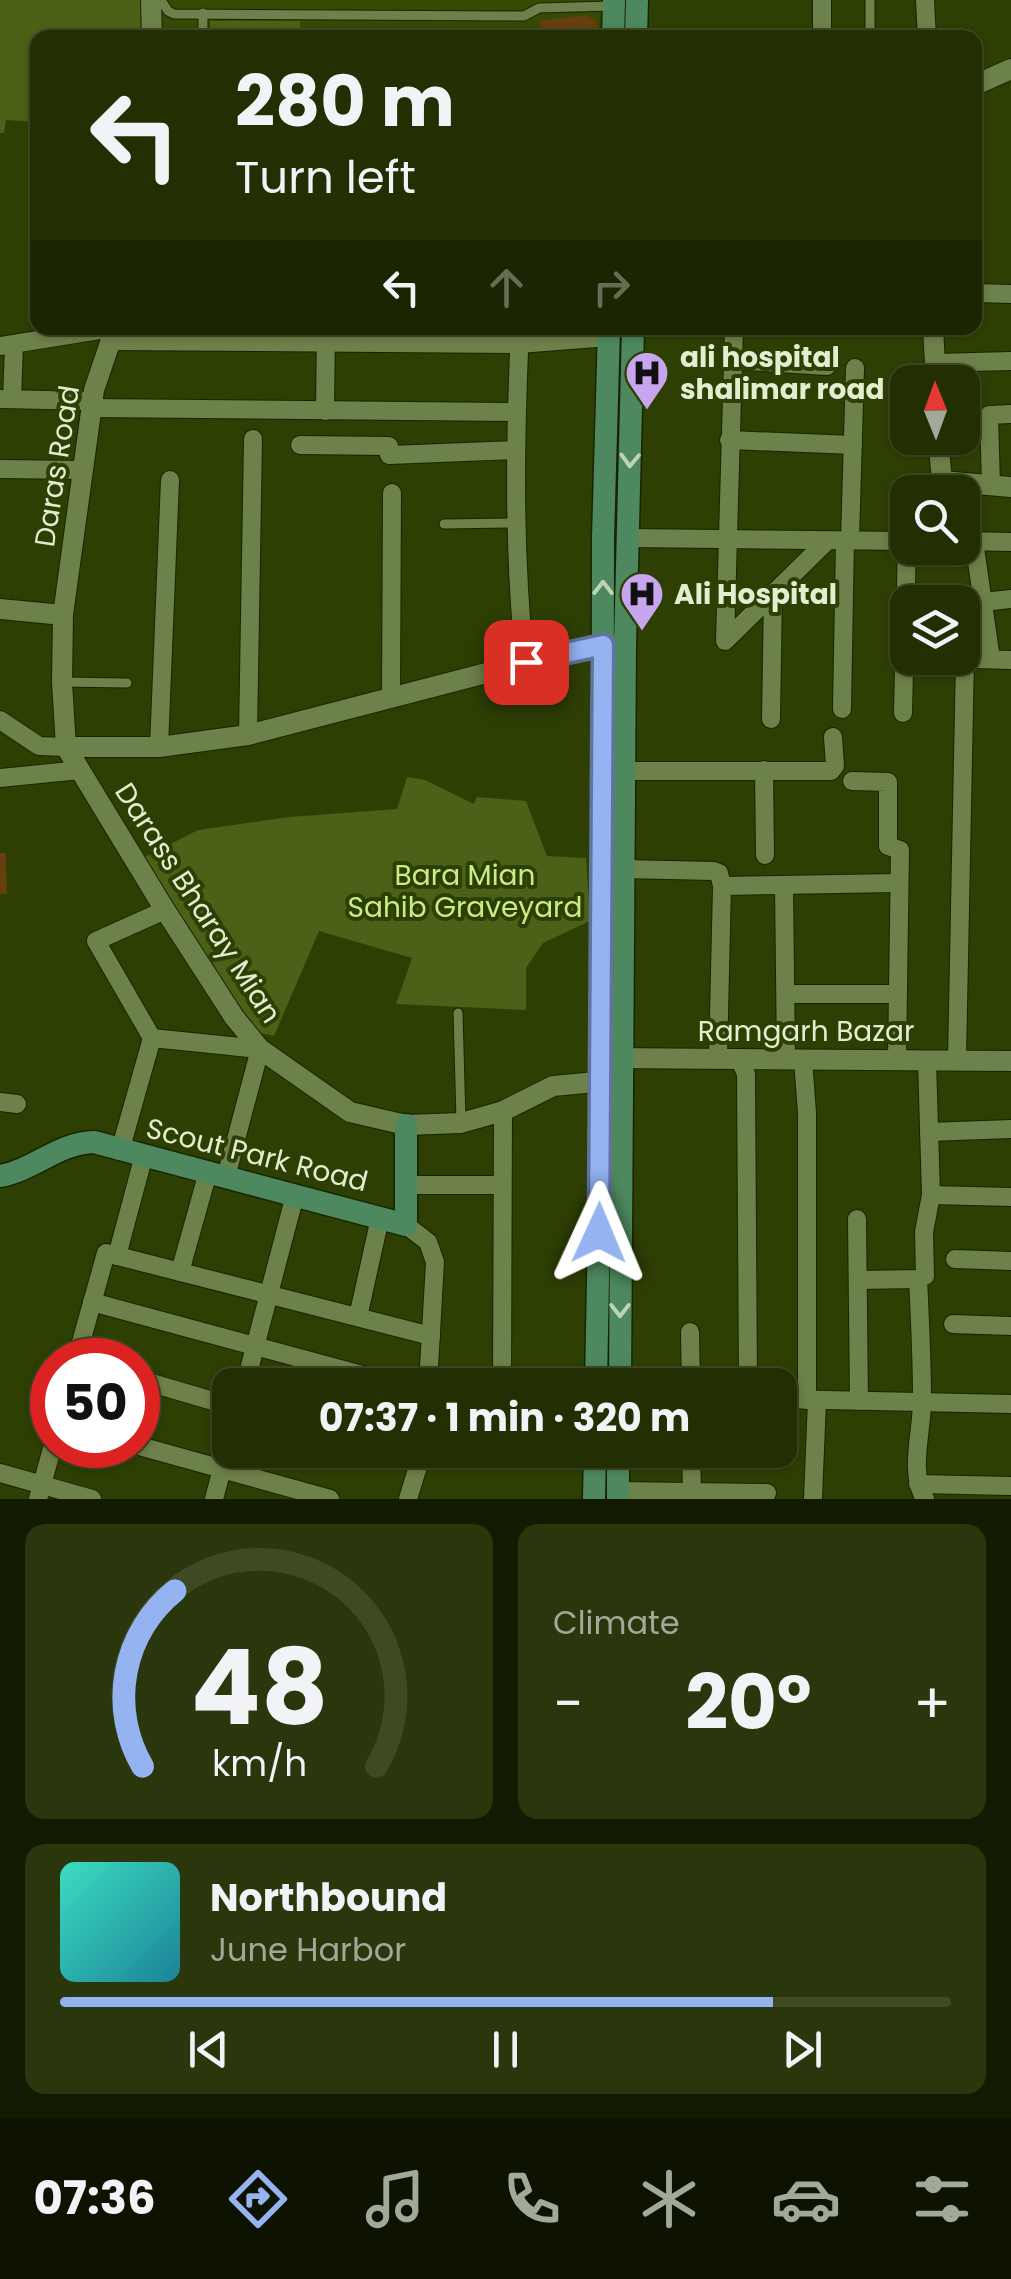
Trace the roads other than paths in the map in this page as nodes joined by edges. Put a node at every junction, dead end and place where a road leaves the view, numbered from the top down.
1 (151, 0) edge
2 (161, 0) edge
3 (637, 0) edge
4 (822, 0) edge
5 (870, 0) edge
6 (925, 0) edge
7 (614, 3) edge
8 (540, 4) edge
9 (203, 13) junction
10 (152, 30) edge
11 (204, 30) edge
12 (623, 30) edge
13 (626, 30) edge
14 (822, 30) edge
15 (870, 30) edge
16 (927, 30) edge
17 (1011, 69) edge
18 (982, 82) edge
19 (982, 294) edge
20 (1011, 294) edge
21 (90, 335) edge
22 (112, 335) edge
23 (326, 335) edge
24 (609, 335) edge
25 (633, 335) edge
26 (734, 335) edge
27 (933, 335) edge
28 (520, 336) edge
29 (7, 346) edge
30 (732, 360) junction
31 (1011, 361) edge
32 (935, 365) edge
33 (827, 366) dead end
34 (980, 366) edge
35 (854, 368) dead end
36 (6, 399) edge
37 (91, 404) junction
38 (324, 411) junction
39 (516, 412) junction
40 (1011, 414) edge
41 (252, 440) dead end
42 (729, 440) junction
43 (853, 445) junction
44 (300, 446) dead end
45 (514, 450) junction
46 (940, 455) edge
47 (0, 469) edge
48 (82, 470) junction
49 (170, 480) dead end
50 (1001, 486) edge
51 (392, 493) dead end
52 (515, 523) junction
53 (444, 524) dead end
54 (628, 538) junction
55 (726, 539) junction
56 (841, 540) junction
57 (890, 541) edge
58 (980, 541) edge
59 (1011, 542) edge
60 (974, 565) edge
61 (773, 594) junction
62 (1011, 599) edge
63 (983, 602) junction
64 (0, 609) edge
65 (63, 615) junction
66 (614, 646) junction
67 (980, 659) edge
68 (991, 659) junction
69 (1011, 660) edge
70 (526, 662) junction
71 (905, 675) edge
72 (965, 675) edge
73 (62, 682) junction
74 (127, 683) dead end
75 (391, 696) junction
76 (842, 709) dead end
77 (903, 714) dead end
78 (772, 719) dead end
79 (0, 720) edge
80 (248, 735) junction
81 (833, 737) dead end
82 (158, 747) junction
83 (73, 759) junction
84 (764, 770) junction
85 (626, 771) junction
86 (0, 778) edge
87 (852, 781) dead end
88 (765, 856) dead end
89 (623, 869) junction
90 (898, 883) junction
91 (784, 885) junction
92 (722, 886) junction
93 (164, 910) junction
94 (786, 994) junction
95 (898, 994) junction
96 (458, 1013) dead end
97 (152, 1038) junction
98 (260, 1049) junction
99 (728, 1058) junction
100 (958, 1059) junction
101 (795, 1060) junction
102 (897, 1060) junction
103 (927, 1060) junction
104 (1011, 1061) edge
105 (612, 1069) junction
106 (503, 1111) junction
107 (461, 1123) junction
108 (406, 1125) junction
109 (1011, 1128) edge
110 (929, 1132) junction
111 (132, 1153) junction
112 (217, 1174) junction
113 (0, 1176) edge
114 (502, 1185) junction
115 (405, 1186) junction
116 (295, 1195) junction
117 (931, 1195) junction
118 (1011, 1197) edge
119 (380, 1218) junction
120 (857, 1219) dead end
121 (406, 1226) junction
122 (117, 1256) junction
123 (955, 1260) dead end
124 (1011, 1261) edge
125 (180, 1272) junction
126 (858, 1280) junction
127 (918, 1280) junction
128 (269, 1294) junction
129 (92, 1302) junction
130 (358, 1317) junction
131 (953, 1324) dead end
132 (1011, 1326) edge
133 (690, 1332) dead end
134 (431, 1336) junction
135 (82, 1338) edge
136 (255, 1346) junction
137 (249, 1368) edge
138 (336, 1368) edge
139 (429, 1368) edge
140 (502, 1368) edge
141 (597, 1368) edge
142 (620, 1368) edge
143 (690, 1368) edge
144 (748, 1368) edge
145 (160, 1385) edge
146 (797, 1400) edge
147 (812, 1400) junction
148 (212, 1401) edge
149 (859, 1402) junction
150 (922, 1403) junction
151 (1011, 1404) edge
152 (160, 1452) edge
153 (417, 1468) edge
154 (595, 1468) edge
155 (618, 1468) edge
156 (691, 1468) edge
157 (222, 1469) junction
158 (0, 1473) edge
159 (1011, 1486) edge
160 (692, 1491) junction
161 (40, 1492) edge
162 (922, 1492) edge
163 (767, 1493) dead end
164 (618, 1495) edge
165 (92, 1499) edge
166 (214, 1499) edge
167 (330, 1499) edge
168 (408, 1499) edge
169 (594, 1499) edge
170 (813, 1499) edge

1 - 10 street
2 - 9 lane
3 - 13 main road
4 - 14 street
5 - 15 lane
6 - 16 street
7 - 8 lane
7 - 12 main road
8 - 9 lane
9 - 11 lane
17 - 18 street
19 - 20 street
21 - 29 street
22 - 37 street, Daras Road
23 - 28 street
23 - 38 street
66 -> 24 main road
25 -> 54 main road
26 - 30 street
27 - 32 street
28 - 39 street
29 - 36 street
30 - 33 street
30 - 42 street
31 - 34 street
35 - 43 street
36 - 37 street
37 - 38 street
37 - 48 street, Daras Road
38 - 39 street
39 - 45 street
40 - 50 street
41 - 80 street
42 - 43 street
42 - 55 street
43 - 56 street
44 - 45 street
45 - 52 street
46 - 50 street
47 - 48 street
48 - 65 street, Daras Road
49 - 82 street
51 - 75 street
52 - 53 lane
52 - 70 street
54 - 55 street
54 - 66 main road
55 - 56 street
55 - 61 street
56 - 57 street
56 - 61 street
56 - 76 street
58 - 59 street
60 - 63 street
61 - 78 street
62 - 63 street
63 - 68 street
64 - 65 street
65 - 73 street, Daras Road
66 - 70 street
66 - 85 main road
66 - 105 main road
67 - 68 street
68 - 69 street
70 - 75 street
71 - 77 street
72 - 100 street
73 - 74 lane
73 - 83 street, Daras Road
75 - 80 street
79 - 83 street
80 - 82 street
81 - 84 street
82 - 83 street
83 - 86 street
83 - 93 street, Darass Bharay Mian
84 - 85 street
84 - 88 street
85 - 89 main road
87 - 90 street
89 - 92 street
89 - 105 main road
90 - 91 street
90 - 95 street
91 - 92 street
91 - 94 street
92 - 99 street
93 - 97 street
93 - 98 street, Darass Bharay Mian
94 - 95 street
94 - 101 street
95 - 102 street
96 - 107 lane
97 - 98 street
97 - 111 street
98 - 108 street, Darass Bharay Mian
98 - 112 street
99 - 101 street, Ramgarh Bazar
99 - 105 street, Ramgarh Bazar
99 - 144 street
100 - 103 street, Ramgarh Bazar
100 - 104 street, Ramgarh Bazar
101 - 102 street, Ramgarh Bazar
101 - 147 street
102 - 103 street, Ramgarh Bazar
103 - 110 street
105 - 106 street, Darass Bharay Mian
105 - 141 main road
105 -> 142 main road
106 - 107 street, Darass Bharay Mian
106 - 114 street
107 - 108 street, Darass Bharay Mian
108 - 115 main road, Scout Park Road
109 - 110 street
110 - 117 street
111 - 112 main road, Scout Park Road
111 - 113 main road, Scout Park Road
111 - 122 street
112 - 116 main road, Scout Park Road
112 - 125 street
114 - 115 street
114 - 140 street
115 - 121 main road, Scout Park Road
116 - 119 main road, Scout Park Road
116 - 128 street
117 - 118 street
117 - 127 street
119 - 121 main road, Scout Park Road
119 - 130 street
120 - 126 street
121 - 134 street
122 - 125 street
122 - 129 street
123 - 124 street
125 - 128 street
126 - 127 street
126 - 149 street
127 - 150 street
128 - 130 street
128 - 136 street
129 - 135 street
129 - 136 street
130 - 134 street
131 - 132 street
133 - 143 street
134 - 139 street
136 - 137 street
136 - 138 street
145 - 148 street
146 - 147 street
147 - 149 street
147 - 170 street
149 - 150 street
150 - 151 street
150 - 162 street
152 - 157 street
153 - 168 street
154 - 169 main road
155 - 164 main road
156 - 160 street
157 - 166 street
157 - 167 street
158 - 161 street
159 - 162 street
160 - 163 street
160 - 164 street
161 - 165 street

